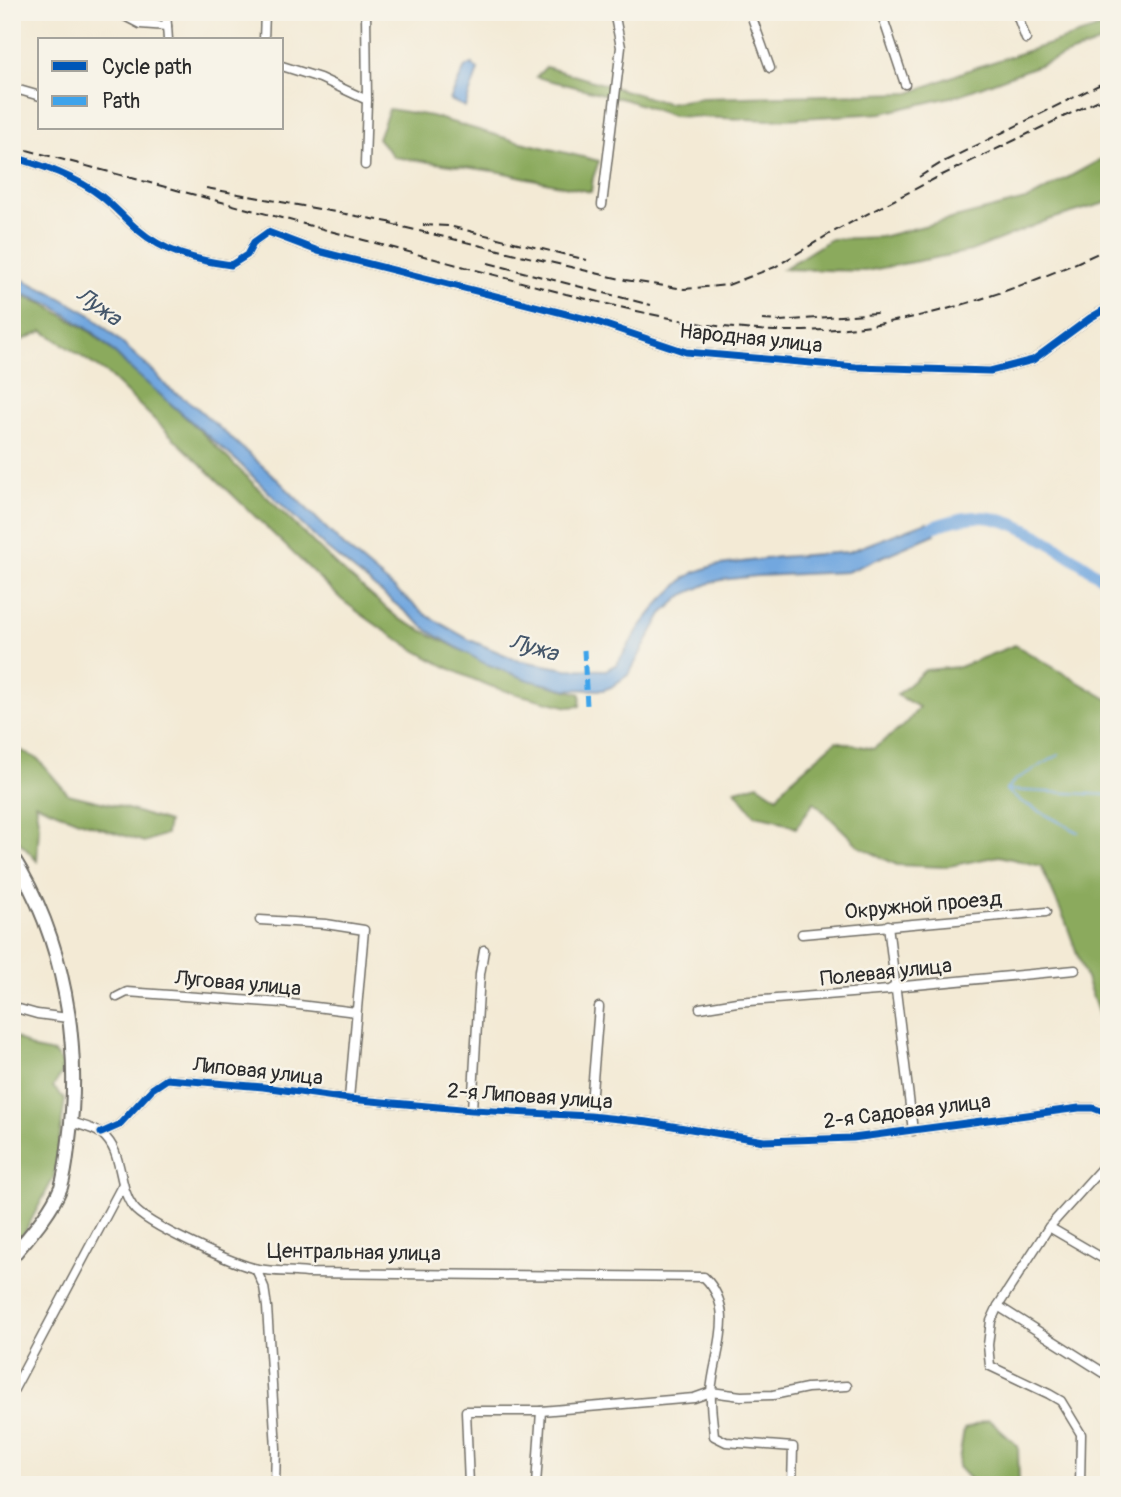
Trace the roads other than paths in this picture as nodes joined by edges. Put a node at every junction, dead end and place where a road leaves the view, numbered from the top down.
1 (117, 12) edge
2 (166, 12) edge
3 (265, 12) edge
4 (366, 12) edge
5 (614, 12) edge
6 (750, 12) edge
7 (881, 12) edge
8 (1017, 12) edge
9 (167, 26) junction
10 (168, 38) edge
11 (264, 38) edge
12 (1026, 39) dead end
13 (284, 67) edge
14 (770, 68) dead end
15 (905, 84) dead end
16 (12, 88) edge
17 (38, 95) edge
18 (367, 100) junction
19 (12, 157) edge
20 (365, 164) dead end
21 (602, 205) dead end
22 (1109, 307) edge
23 (12, 856) edge
24 (1046, 912) dead end
25 (260, 920) dead end
26 (888, 925) junction
27 (802, 934) dead end
28 (484, 950) dead end
29 (1075, 970) dead end
30 (894, 987) junction
31 (117, 997) dead end
32 (12, 1007) edge
33 (599, 1007) dead end
34 (700, 1008) dead end
35 (356, 1012) junction
36 (68, 1018) junction
37 (349, 1099) junction
38 (471, 1110) junction
39 (1109, 1114) edge
40 (590, 1116) junction
41 (71, 1122) junction
42 (913, 1131) junction
43 (709, 1132) joint
44 (101, 1133) junction
45 (1109, 1160) edge
46 (1099, 1171) junction
47 (1109, 1177) edge
48 (122, 1184) junction
49 (1049, 1227) junction
50 (12, 1257) edge
51 (1109, 1262) edge
52 (256, 1269) junction
53 (998, 1306) junction
54 (1109, 1376) edge
55 (847, 1386) dead end
56 (711, 1392) junction
57 (12, 1393) edge
58 (541, 1411) junction
59 (275, 1485) edge
60 (469, 1485) edge
61 (536, 1485) edge
62 (792, 1485) edge
63 (1080, 1485) edge

1 - 9 street
2 - 9 street
3 - 11 street
4 - 18 street
5 - 21 street
6 - 14 street
7 - 15 street
8 - 12 street
9 - 10 street
13 - 18 street
16 - 17 street
18 - 20 street
19 - 22 street, Народная улица
23 - 36 street
24 - 26 street, Окружной проезд
25 - 35 street
26 - 27 street, Окружной проезд
26 - 30 street
28 - 38 street
29 - 30 street, Полевая улица
30 - 34 street, Полевая улица
30 - 42 street
31 - 35 street, Луговая улица
32 - 36 street
33 - 40 street
35 - 37 street
36 - 41 street
37 - 38 street, 2-я Липовая улица
37 - 44 street, Липовая улица
38 - 40 street, 2-я Липовая улица
39 - 42 street, 2-я Садовая улица
40 - 43 street, 2-я Липовая улица
41 - 44 street
41 - 50 street
42 - 43 street, 2-я Садовая улица
44 - 48 street, Центральная улица
45 - 46 street
46 - 47 street
46 - 49 street
48 - 52 street, Центральная улица
48 - 57 street
49 - 51 street
49 - 53 street
52 - 56 street, Центральная улица
52 - 59 street
53 - 54 street
53 - 63 street
55 - 56 street
56 - 58 street
56 - 62 street
58 - 60 street
58 - 61 street

